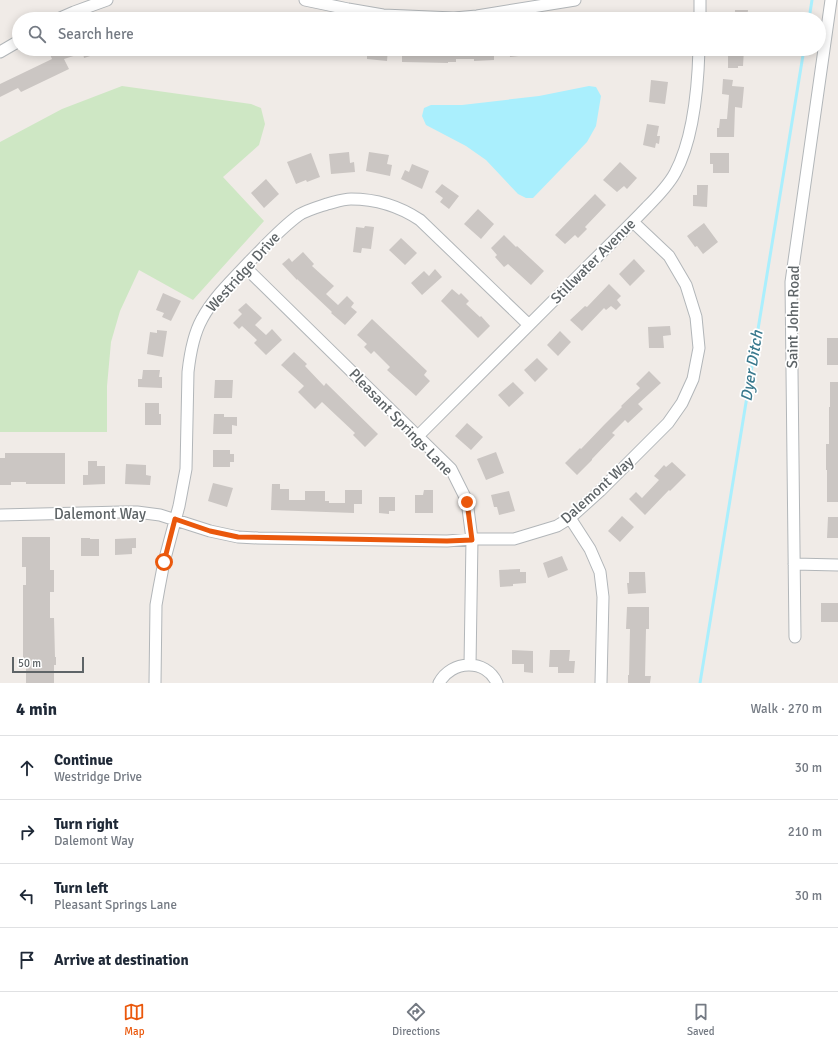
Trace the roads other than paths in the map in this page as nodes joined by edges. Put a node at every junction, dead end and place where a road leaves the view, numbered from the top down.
1 (107, 0) edge
2 (305, 0) edge
3 (575, 0) edge
4 (700, 0) edge
5 (831, 0) edge
6 (74, 12) edge
7 (366, 12) edge
8 (502, 12) edge
9 (700, 12) edge
10 (826, 35) edge
11 (12, 45) edge
12 (0, 52) edge
13 (698, 56) edge
14 (823, 56) edge
15 (633, 222) junction
16 (245, 267) junction
17 (529, 325) junction
18 (418, 436) junction
19 (0, 515) edge
20 (570, 518) junction
21 (175, 519) junction
22 (472, 540) junction
23 (794, 564) junction
24 (838, 565) edge
25 (795, 637) dead end
26 (470, 665) junction
27 (155, 683) edge
28 (439, 683) edge
29 (497, 683) edge
30 (601, 683) edge

1 - 6 street
2 - 7 street
3 - 8 street
4 - 9 street
5 - 10 street, Saint John Road
11 - 12 street
13 - 15 street, Stillwater Avenue
14 - 23 street, Saint John Road
15 - 17 street, Stillwater Avenue
15 - 20 street, Dalemont Way
16 - 17 street, Westridge Drive
16 - 18 street, Pleasant Springs Lane
16 - 21 street, Westridge Drive
17 - 18 street, Stillwater Avenue
18 - 22 street, Pleasant Springs Lane
19 - 21 street, Dalemont Way
20 - 22 street, Dalemont Way
20 - 30 street
21 - 22 street, Dalemont Way
21 - 27 street, Westridge Drive
22 - 26 street, Pleasant Springs Lane
23 - 24 street
23 - 25 street, Saint John Road
26 - 28 street
26 - 29 street

